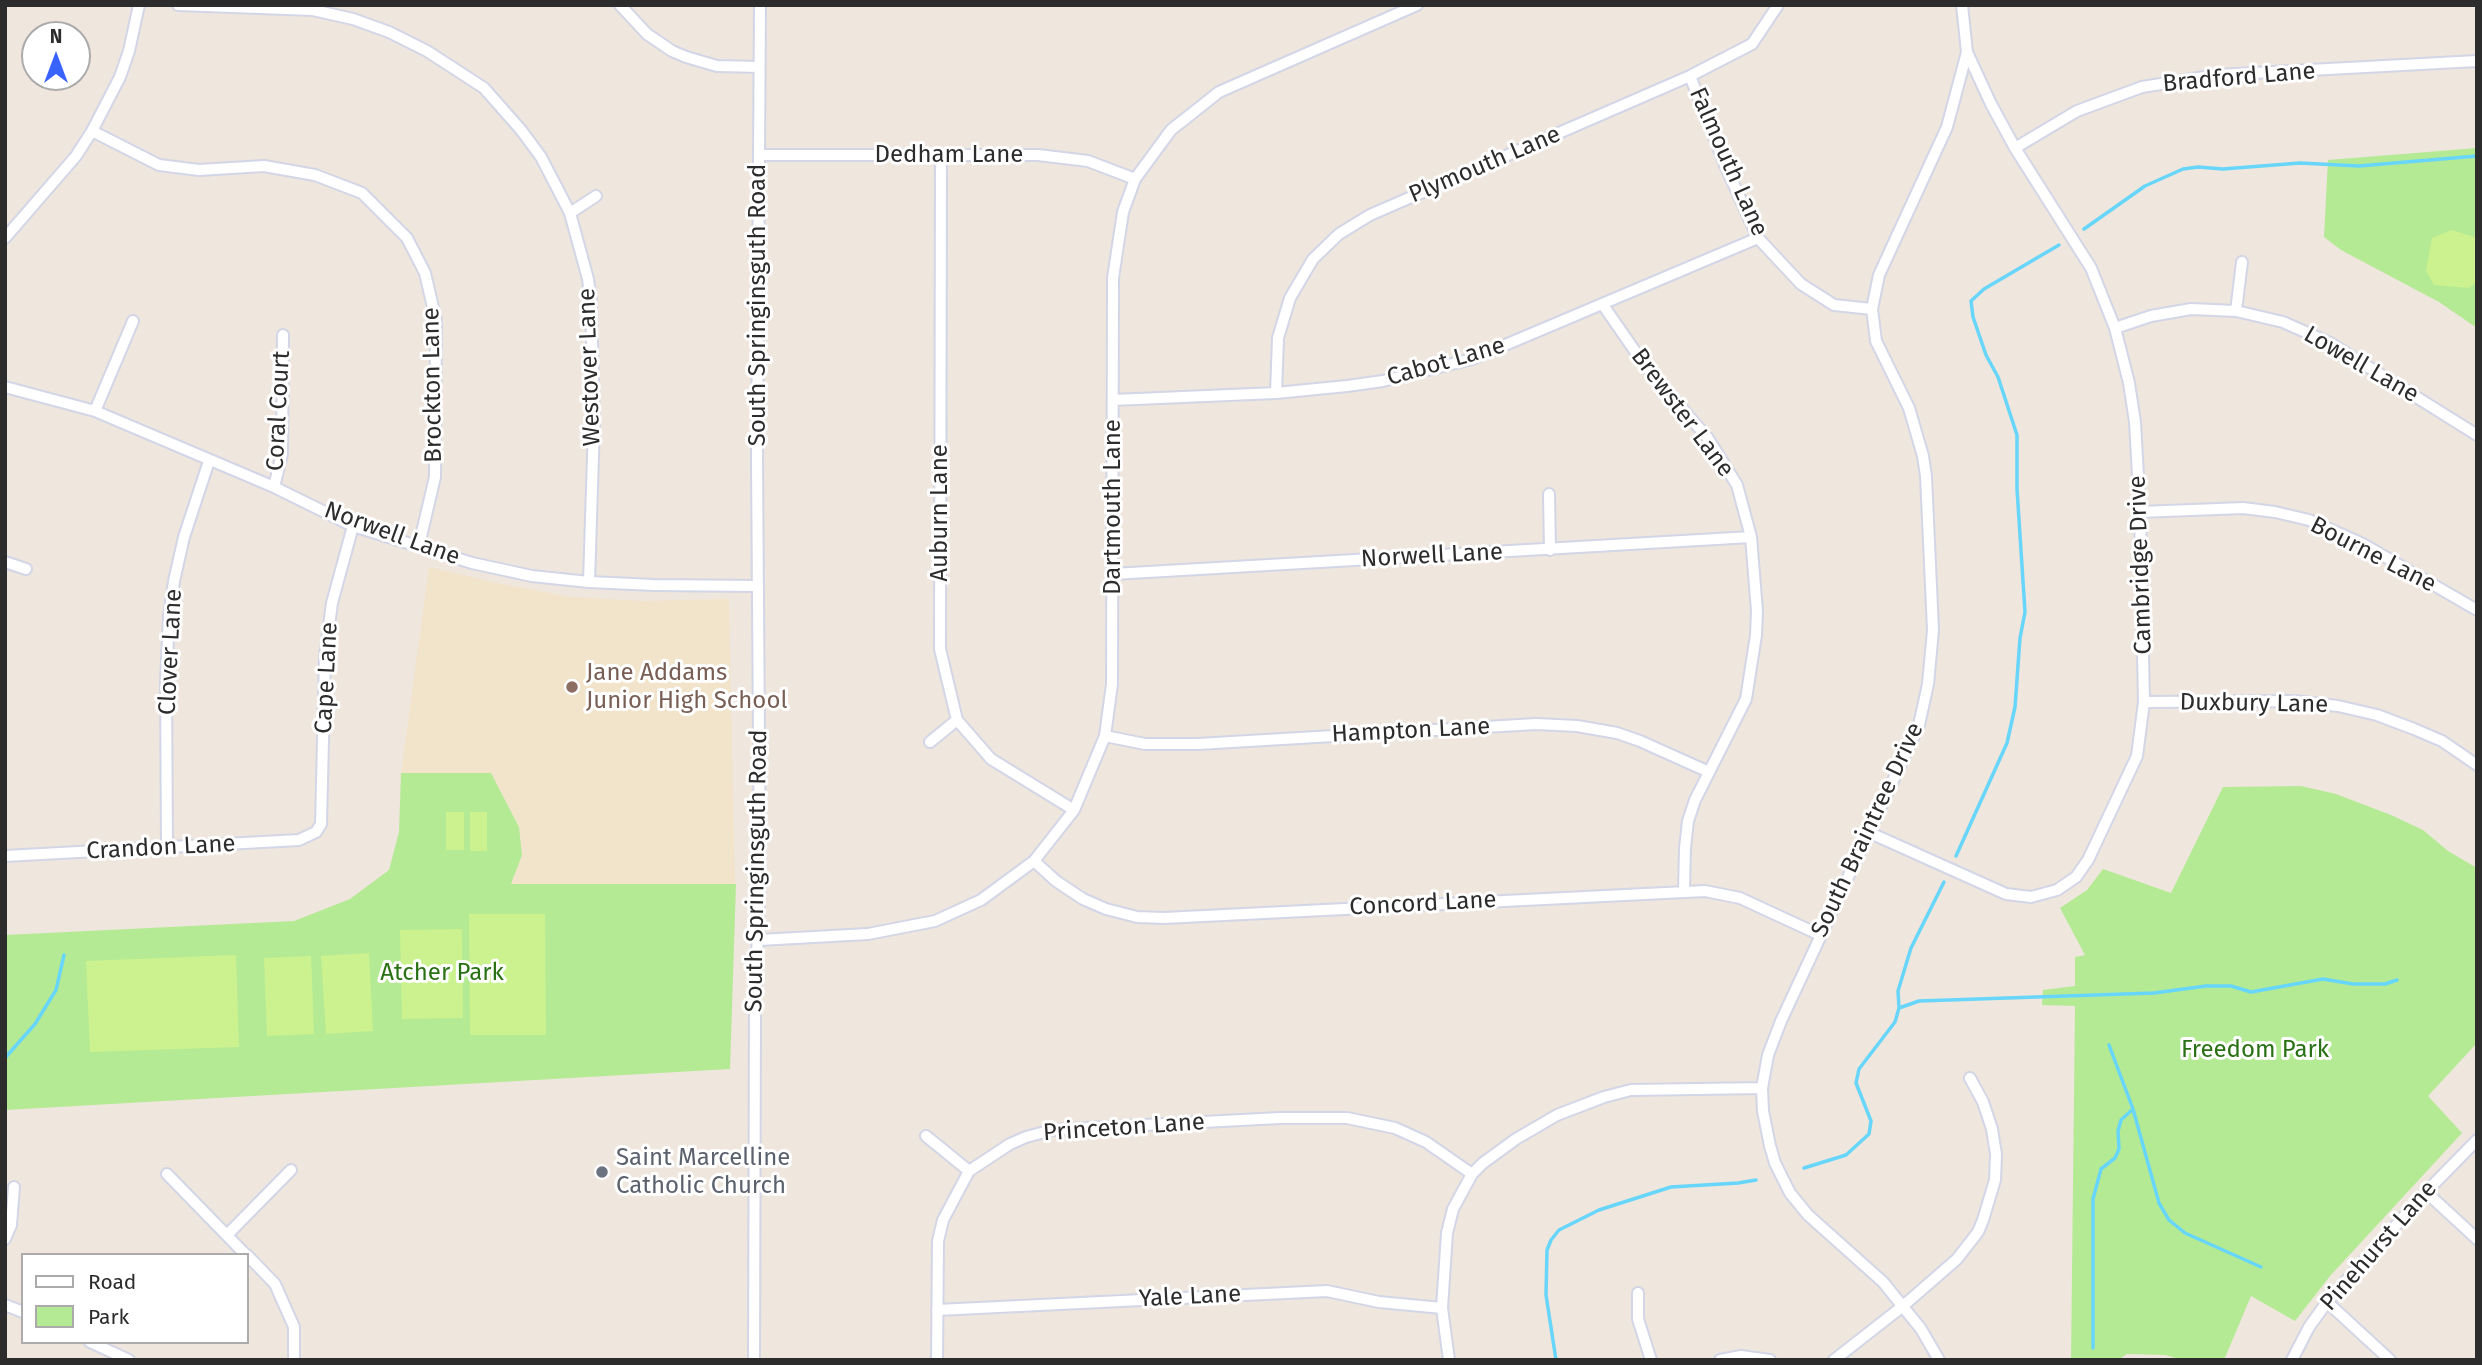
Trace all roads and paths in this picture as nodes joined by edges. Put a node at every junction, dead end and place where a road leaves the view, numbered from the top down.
1 (139, 5) edge
2 (178, 5) edge
3 (620, 5) edge
4 (760, 5) edge
5 (1417, 5) edge
6 (1779, 5) edge
7 (1962, 5) edge
8 (1967, 52) junction
9 (2477, 61) edge
10 (759, 67) junction
11 (1690, 76) junction
12 (92, 131) junction
13 (2015, 148) junction
14 (759, 155) junction
15 (942, 155) junction
16 (1135, 179) junction
17 (596, 196) dead end
18 (570, 213) junction
19 (5, 238) edge
20 (1758, 238) junction
21 (2242, 262) dead end
22 (1603, 305) junction
23 (1872, 309) junction
24 (2236, 311) junction
25 (133, 321) dead end
26 (2115, 328) junction
27 (283, 335) dead end
28 (5, 387) edge
29 (1276, 393) junction
30 (1113, 400) junction
31 (95, 411) junction
32 (2477, 435) edge
33 (209, 461) junction
34 (274, 487) junction
35 (1549, 494) dead end
36 (2140, 512) junction
37 (353, 526) junction
38 (1751, 537) junction
39 (419, 545) junction
40 (1550, 550) junction
41 (5, 562) edge
42 (26, 569) dead end
43 (1112, 574) junction
44 (589, 582) junction
45 (758, 586) junction
46 (2477, 610) edge
47 (2144, 702) junction
48 (957, 720) junction
49 (1105, 736) junction
50 (930, 742) dead end
51 (2477, 765) edge
52 (1709, 772) junction
53 (1073, 810) junction
54 (316, 832) joint
55 (1868, 832) junction
56 (167, 848) junction
57 (5, 856) edge
58 (1034, 861) junction
59 (1684, 890) junction
60 (1820, 935) junction
61 (758, 940) junction
62 (1970, 1077) dead end
63 (1762, 1088) junction
64 (926, 1136) dead end
65 (2477, 1140) edge
66 (291, 1170) dead end
67 (969, 1171) junction
68 (167, 1174) dead end
69 (1472, 1174) junction
70 (14, 1186) dead end
71 (2426, 1192) junction
72 (227, 1235) junction
73 (5, 1239) edge
74 (2477, 1239) edge
75 (245, 1253) edge
76 (248, 1256) edge
77 (1638, 1293) dead end
78 (2328, 1302) junction
79 (1903, 1306) junction
80 (1442, 1308) junction
81 (937, 1310) junction
82 (94, 1344) edge
83 (129, 1360) edge
84 (294, 1360) edge
85 (754, 1360) edge
86 (937, 1360) edge
87 (1449, 1360) edge
88 (1651, 1360) edge
89 (1720, 1360) edge
90 (1770, 1360) edge
91 (1834, 1360) edge
92 (1939, 1360) edge
93 (2292, 1360) edge
94 (2389, 1360) edge

1 - 12 street
2 - 18 street, Westover Lane
3 - 10 street
4 - 10 street, South Springinsguth Road
5 - 16 street, Dartmouth Lane
6 - 11 street, Plymouth Lane
7 - 8 street, South Braintree Drive
8 - 13 street, Cambridge Drive
8 - 23 street, South Braintree Drive
9 - 13 street, Bradford Lane
10 - 14 street, South Springinsguth Road
11 - 20 street, Falmouth Lane
11 - 29 street, Plymouth Lane
12 - 19 street
12 - 39 street, Brockton Lane
13 - 26 street, Cambridge Drive
14 - 15 street, Dedham Lane
14 - 45 street, South Springinsguth Road
15 - 16 street, Dedham Lane
15 - 48 street, Auburn Lane
16 - 30 street, Dartmouth Lane
17 - 18 street
18 - 44 street, Westover Lane
20 - 22 street, Cabot Lane
20 - 23 street, Falmouth Lane
21 - 24 street
22 - 29 street, Cabot Lane
22 - 38 street, Brewster Lane
23 - 55 street, South Braintree Drive
24 - 26 street, Lowell Lane
24 - 32 street, Lowell Lane
25 - 31 street
26 - 36 street, Cambridge Drive
27 - 34 street, Coral Court
28 - 31 street, Norwell Lane
29 - 30 street, Cabot Lane
30 - 43 street, Dartmouth Lane
31 - 33 street, Norwell Lane
33 - 34 street, Norwell Lane
33 - 56 street, Clover Lane
34 - 37 street, Norwell Lane
35 - 40 street
36 - 46 street, Bourne Lane
36 - 47 street, Cambridge Drive
37 - 39 street, Norwell Lane
37 - 54 street, Cape Lane
38 - 40 street, Norwell Lane
38 - 52 street, Brewster Lane
39 - 44 street, Norwell Lane
40 - 43 street, Norwell Lane
41 - 42 street
43 - 49 street, Dartmouth Lane
44 - 45 street, Norwell Lane
45 - 61 street, South Springinsguth Road
47 - 51 street, Duxbury Lane
47 - 55 street, Cambridge Drive
48 - 50 street
48 - 53 street, Auburn Lane
49 - 52 street, Hampton Lane
49 - 53 street, Dartmouth Lane
52 - 59 street, Brewster Lane
53 - 58 street, Dartmouth Lane
54 - 56 street, Crandon Lane
55 - 60 street, South Braintree Drive
56 - 57 street, Crandon Lane
58 - 59 street, Concord Lane
58 - 61 street, Dartmouth Lane
59 - 60 street, Concord Lane
60 - 63 street, South Braintree Drive
61 - 85 street, South Springinsguth Road
62 - 79 street
63 - 69 street
63 - 79 street, South Braintree Drive
64 - 67 street
65 - 71 street, Pinehurst Lane
66 - 72 street
67 - 69 street, Princeton Lane
67 - 81 street, Princeton Lane
68 - 72 street
69 - 80 street
70 - 73 street
71 - 74 street
71 - 78 street, Pinehurst Lane
72 - 75 street
76 - 84 street
77 - 88 street
78 - 93 street, Pinehurst Lane
78 - 94 street
79 - 91 street
79 - 92 street, South Braintree Drive
80 - 81 street, Yale Lane
80 - 87 street
81 - 86 street, Princeton Lane
82 - 83 street
89 - 90 street

